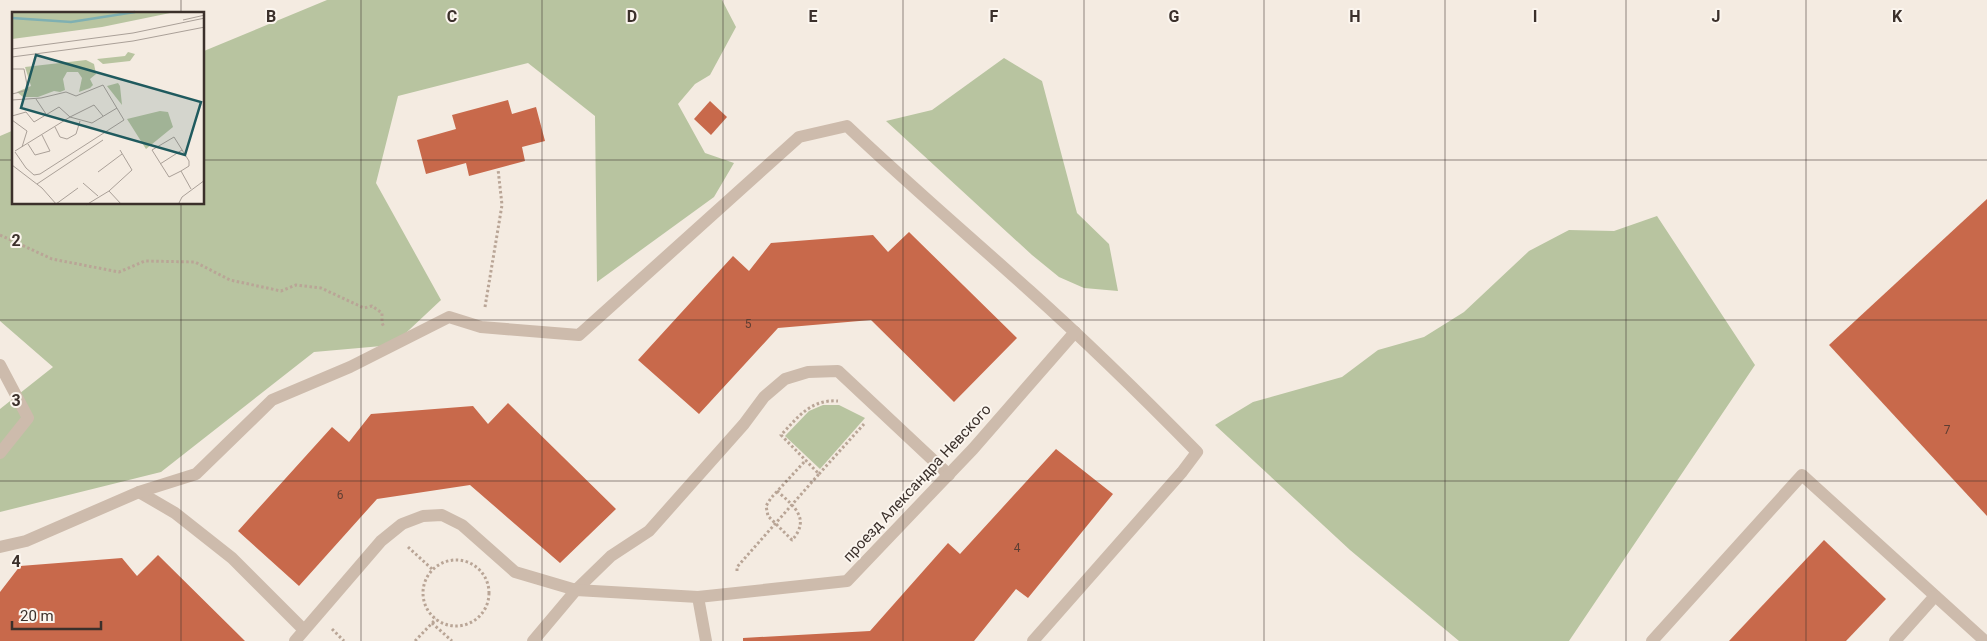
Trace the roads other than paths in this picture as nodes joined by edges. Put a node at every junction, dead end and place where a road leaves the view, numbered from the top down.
1 (1075, 332) junction
2 (0, 365) edge
3 (0, 453) edge
4 (949, 475) junction
5 (139, 492) junction
6 (0, 547) edge
7 (576, 590) junction
8 (1935, 596) junction
9 (698, 597) junction
10 (304, 629) junction
11 (295, 641) edge
12 (533, 641) edge
13 (706, 641) edge
14 (1033, 641) edge
15 (1652, 641) edge
16 (1895, 641) edge
17 (1985, 641) edge

1 - 4 street, проезд Александра Невского
1 - 5 street
1 - 14 street
2 - 3 street
4 - 7 street
4 - 9 street, проезд Александра Невского
5 - 6 street
5 - 10 street
7 - 9 street, проезд Александра Невского
7 - 10 street, проезд Александра Невского
7 - 12 street
8 - 15 street
8 - 16 street
8 - 17 street
9 - 13 street
10 - 11 street, проезд Александра Невского

